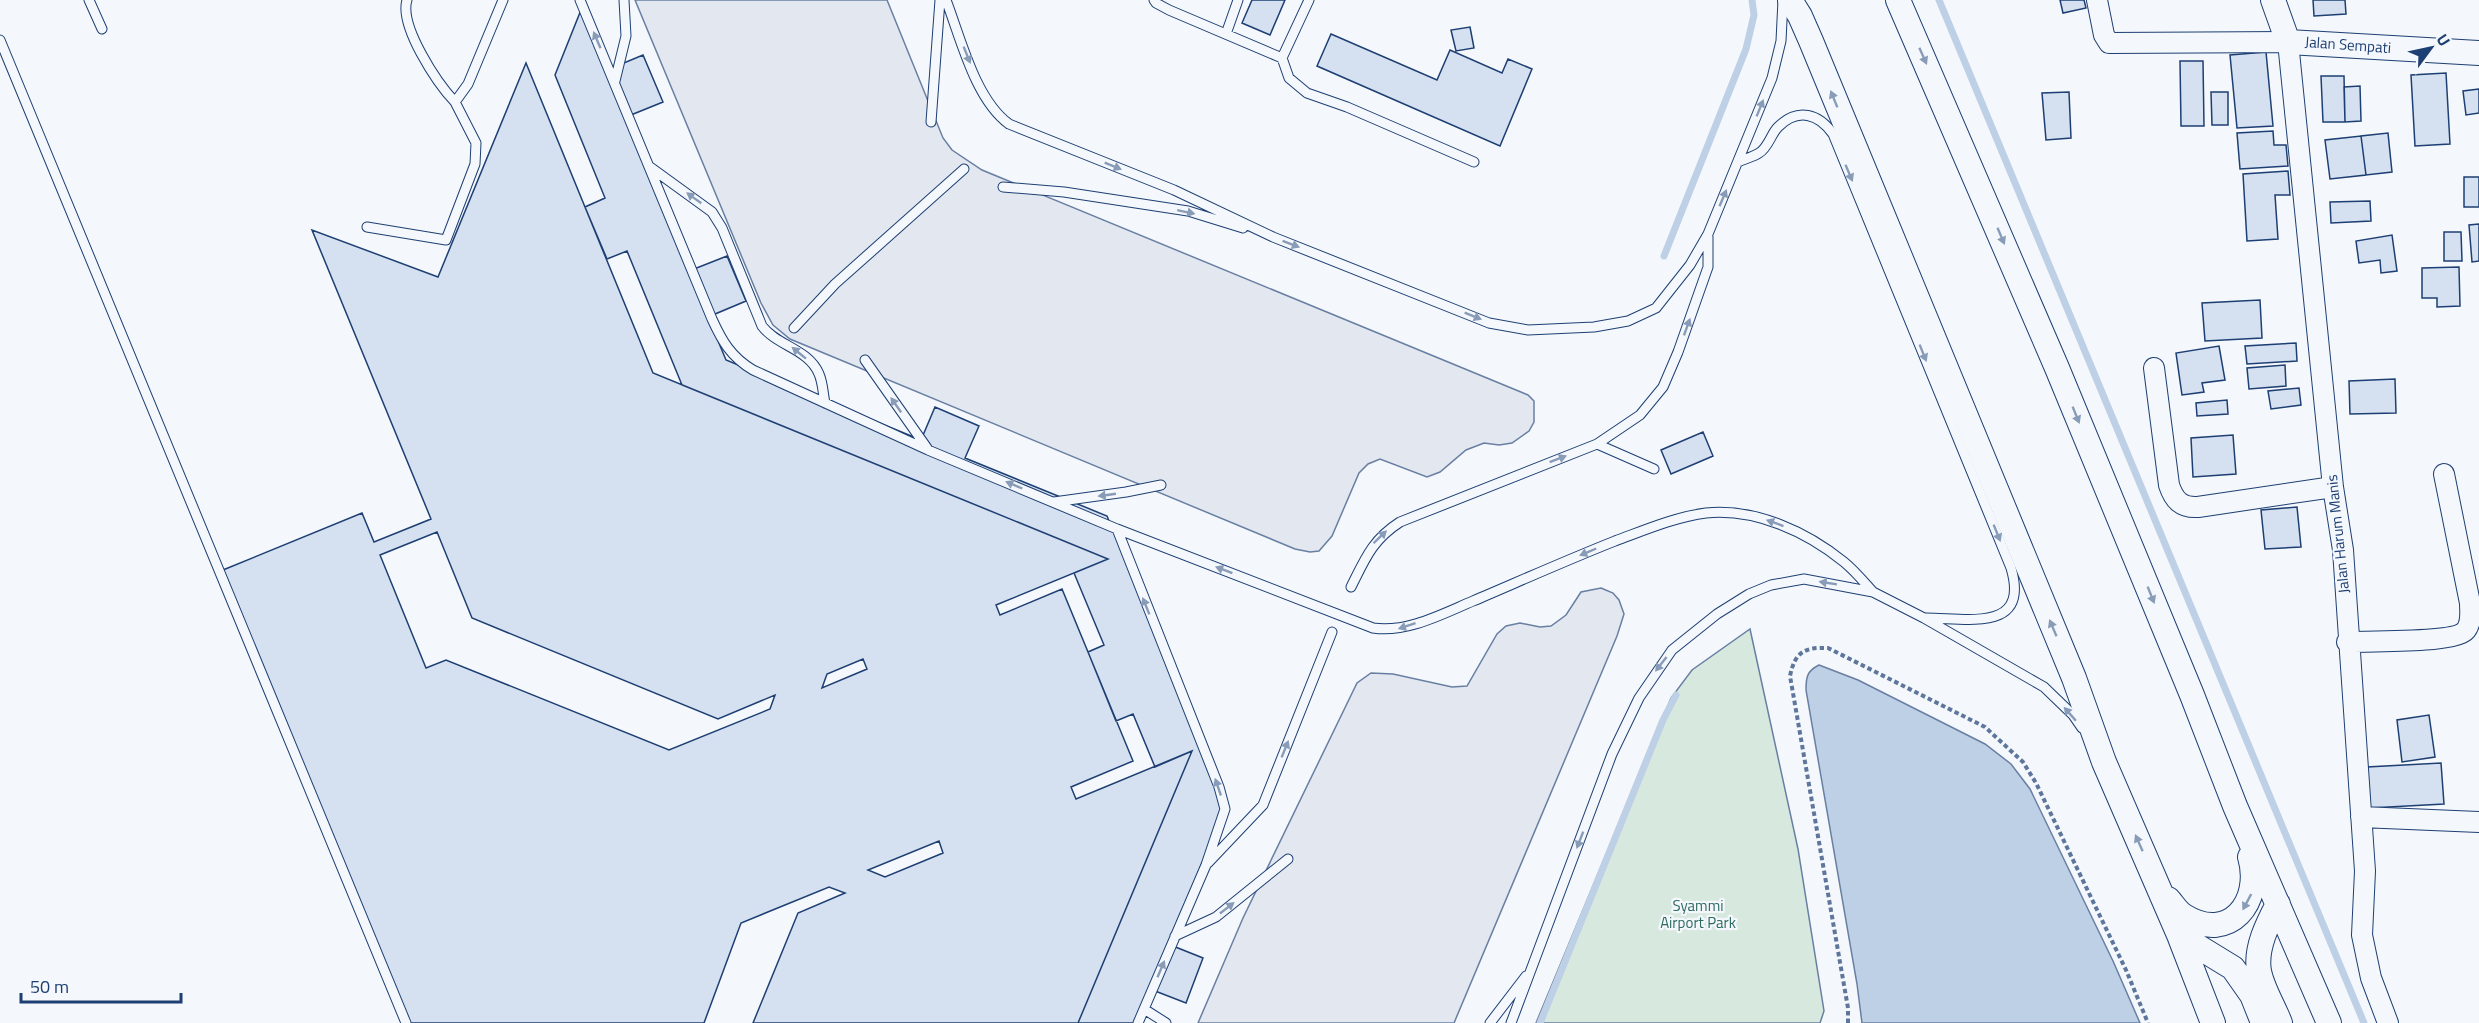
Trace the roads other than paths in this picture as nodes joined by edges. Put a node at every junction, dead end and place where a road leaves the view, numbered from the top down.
1 (89, 0) edge
2 (407, 0) edge
3 (503, 0) edge
4 (580, 0) edge
5 (624, 0) edge
6 (940, 0) edge
7 (946, 0) edge
8 (1155, 0) edge
9 (1238, 0) edge
10 (1309, 0) edge
11 (1783, 0) edge
12 (1790, 0) edge
13 (1898, 0) edge
14 (2097, 0) edge
15 (2273, 0) edge
16 (102, 29) dead end
17 (1226, 34) junction
18 (0, 40) edge
19 (2288, 42) junction
20 (2479, 53) edge
21 (1282, 58) junction
22 (615, 81) junction
23 (455, 102) junction
24 (931, 122) dead end
25 (1474, 162) dead end
26 (1738, 162) junction
27 (649, 167) junction
28 (964, 169) dead end
29 (1003, 187) dead end
30 (367, 227) dead end
31 (1707, 234) junction
32 (1273, 237) junction
33 (794, 328) dead end
34 (864, 360) dead end
35 (2154, 368) dead end
36 (825, 403) junction
37 (1597, 444) junction
38 (928, 450) junction
39 (1654, 469) dead end
40 (2444, 474) dead end
41 (1161, 484) dead end
42 (2333, 487) junction
43 (1054, 502) junction
44 (1117, 529) junction
45 (1351, 587) dead end
46 (1873, 592) junction
47 (1924, 618) junction
48 (1332, 632) dead end
49 (2347, 642) junction
50 (2104, 762) junction
51 (2235, 806) junction
52 (2361, 818) junction
53 (2479, 822) edge
54 (1288, 859) dead end
55 (1206, 865) junction
56 (2156, 881) junction
57 (2278, 904) junction
58 (2179, 935) junction
59 (1176, 936) junction
60 (1531, 969) junction
61 (1144, 1009) junction
62 (406, 1023) edge
63 (1138, 1023) edge
64 (1166, 1023) edge
65 (1491, 1023) edge
66 (1511, 1023) edge
67 (2199, 1023) edge
68 (2213, 1023) edge
69 (2229, 1023) edge
70 (2247, 1023) edge
71 (2264, 1023) edge
72 (2280, 1023) edge
73 (2296, 1023) edge
74 (2314, 1023) edge
75 (2329, 1023) edge
76 (2388, 1023) edge

1 - 16 lane
2 - 23 lane
3 - 23 lane
22 -> 4 lane
5 - 22 lane
6 - 24 lane
7 -> 32 lane
8 - 17 lane
9 - 17 lane
10 - 21 lane
26 -> 11 lane
50 -> 12 street
13 -> 51 street
14 - 19 street
15 - 19 street
17 - 21 lane
18 - 62 lane
19 - 20 street, Jalan Sempati
19 - 42 street, Jalan Harum Manis
21 - 25 lane
22 - 27 lane
23 - 30 lane
31 -> 26 lane
26 -> 47 lane
36 -> 27 lane
27 - 36 lane
28 - 33 lane
29 -> 32 lane
32 -> 31 lane
37 -> 31 lane
38 -> 34 lane
35 - 42 street
36 - 38 lane
37 - 39 lane
45 -> 37 lane
43 -> 38 lane
40 - 49 street
41 -> 43 lane
42 - 49 street, Jalan Harum Manis
43 - 44 lane
46 -> 44 lane
55 -> 44 lane
46 - 47 lane
46 -> 60 lane
50 -> 47 lane
55 -> 48 lane
49 - 52 street, Jalan Harum Manis
56 -> 50 street
51 -> 56 street
51 - 57 street
52 - 53 street
52 - 76 street, Jalan Harum Manis
59 -> 54 lane
55 - 59 lane
56 - 58 street
57 - 72 street
57 - 73 street
57 - 74 street
57 - 75 street
58 - 67 street
58 - 68 street
58 - 69 street
58 - 70 street
58 - 71 street
61 -> 59 lane
60 - 65 lane
60 - 66 lane
61 - 63 lane
61 - 64 lane

